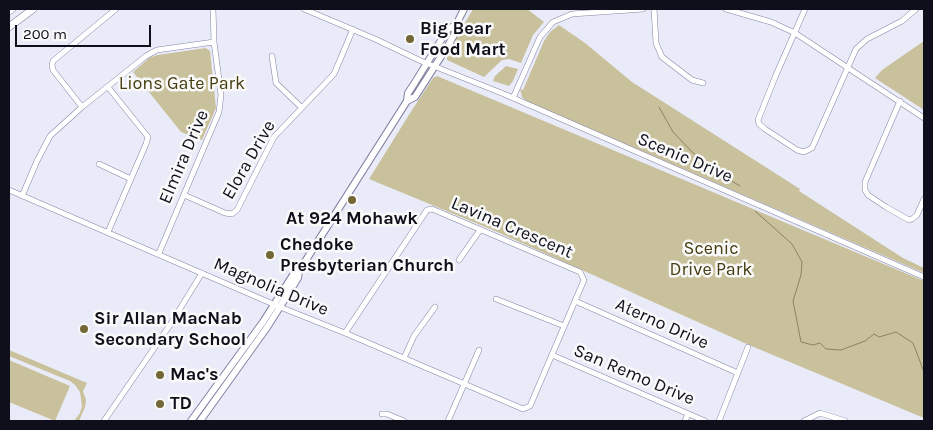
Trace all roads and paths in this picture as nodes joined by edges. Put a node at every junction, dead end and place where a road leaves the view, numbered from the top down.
1 (12, 9) edge
2 (32, 9) edge
3 (116, 9) edge
4 (213, 9) edge
5 (304, 9) edge
6 (464, 9) edge
7 (643, 9) edge
8 (654, 9) edge
9 (726, 9) edge
10 (806, 9) edge
11 (916, 9) edge
12 (589, 10) edge
13 (737, 10) edge
14 (9, 11) edge
15 (456, 25) junction
16 (9, 27) edge
17 (353, 29) junction
18 (795, 33) junction
19 (214, 42) junction
20 (272, 56) dead end
21 (427, 63) junction
22 (434, 66) junction
23 (848, 67) junction
24 (703, 83) dead end
25 (108, 87) junction
26 (513, 98) junction
27 (407, 101) junction
28 (900, 102) junction
29 (82, 107) junction
30 (301, 107) junction
31 (924, 118) edge
32 (99, 164) dead end
33 (131, 178) junction
34 (9, 190) edge
35 (184, 195) junction
36 (22, 196) junction
37 (924, 199) edge
38 (480, 230) junction
39 (108, 232) junction
40 (159, 253) junction
41 (459, 260) dead end
42 (202, 273) junction
43 (924, 277) edge
44 (496, 299) dead end
45 (575, 301) junction
46 (277, 306) junction
47 (436, 307) dead end
48 (564, 326) junction
49 (345, 333) junction
50 (748, 347) dead end
51 (479, 350) dead end
52 (552, 355) junction
53 (404, 358) junction
54 (738, 372) junction
55 (465, 384) junction
56 (523, 409) joint
57 (196, 414) junction
58 (382, 414) dead end
59 (688, 414) junction
60 (104, 421) edge
61 (191, 421) edge
62 (198, 421) edge
63 (404, 421) edge
64 (448, 421) edge
65 (685, 421) edge
66 (705, 421) edge
67 (719, 421) edge
68 (804, 421) edge
69 (845, 421) edge

1 - 14 highway
2 - 16 highway
3 - 29 street
4 - 19 street, Elmira Drive
5 - 17 street, Scenic Drive
6 - 15 main road
7 - 12 street
8 - 24 street
9 - 13 street
10 - 18 street
11 - 23 street
12 - 26 street
13 - 18 street
15 - 21 main road
15 - 22 main road
17 - 21 street, Scenic Drive
17 - 30 street, Elora Drive
18 - 23 street
18 - 23 street
19 - 25 street
19 - 35 street, Elmira Drive
20 - 30 street
21 - 22 street, Scenic Drive
21 - 27 main road
22 - 26 street, Scenic Drive
22 - 27 main road
23 - 28 street
25 - 29 street
25 - 33 street
26 - 43 street, Scenic Drive
27 - 46 main road
28 - 31 street
28 - 37 street
29 - 36 street
30 - 35 street, Elora Drive
32 - 33 street
33 - 39 street
34 - 36 street, Magnolia Drive
35 - 40 street, Elmira Drive
36 - 39 street, Magnolia Drive
38 - 41 street
38 - 45 street, Lavina Crescent
38 - 49 street, Lavina Crescent
39 - 40 street, Magnolia Drive
40 - 42 street, Magnolia Drive
42 - 46 street, Magnolia Drive
42 - 60 street
44 - 48 street
45 - 48 street, Lavina Crescent
45 - 54 street, Aterno Drive
46 - 49 street, Magnolia Drive
46 - 57 main road
46 - 62 main road
47 - 53 street
48 - 52 street, Lavina Crescent
49 - 53 street, Magnolia Drive
50 - 54 street
51 - 55 street
52 - 56 street, Lavina Crescent
52 - 59 street, San Remo Drive
53 - 55 street, Magnolia Drive
54 - 67 street
55 - 56 street, Magnolia Drive
55 - 64 street
57 - 61 main road
57 - 62 main road
58 - 63 street
59 - 65 street
59 - 66 street, San Remo Drive
68 - 69 street

